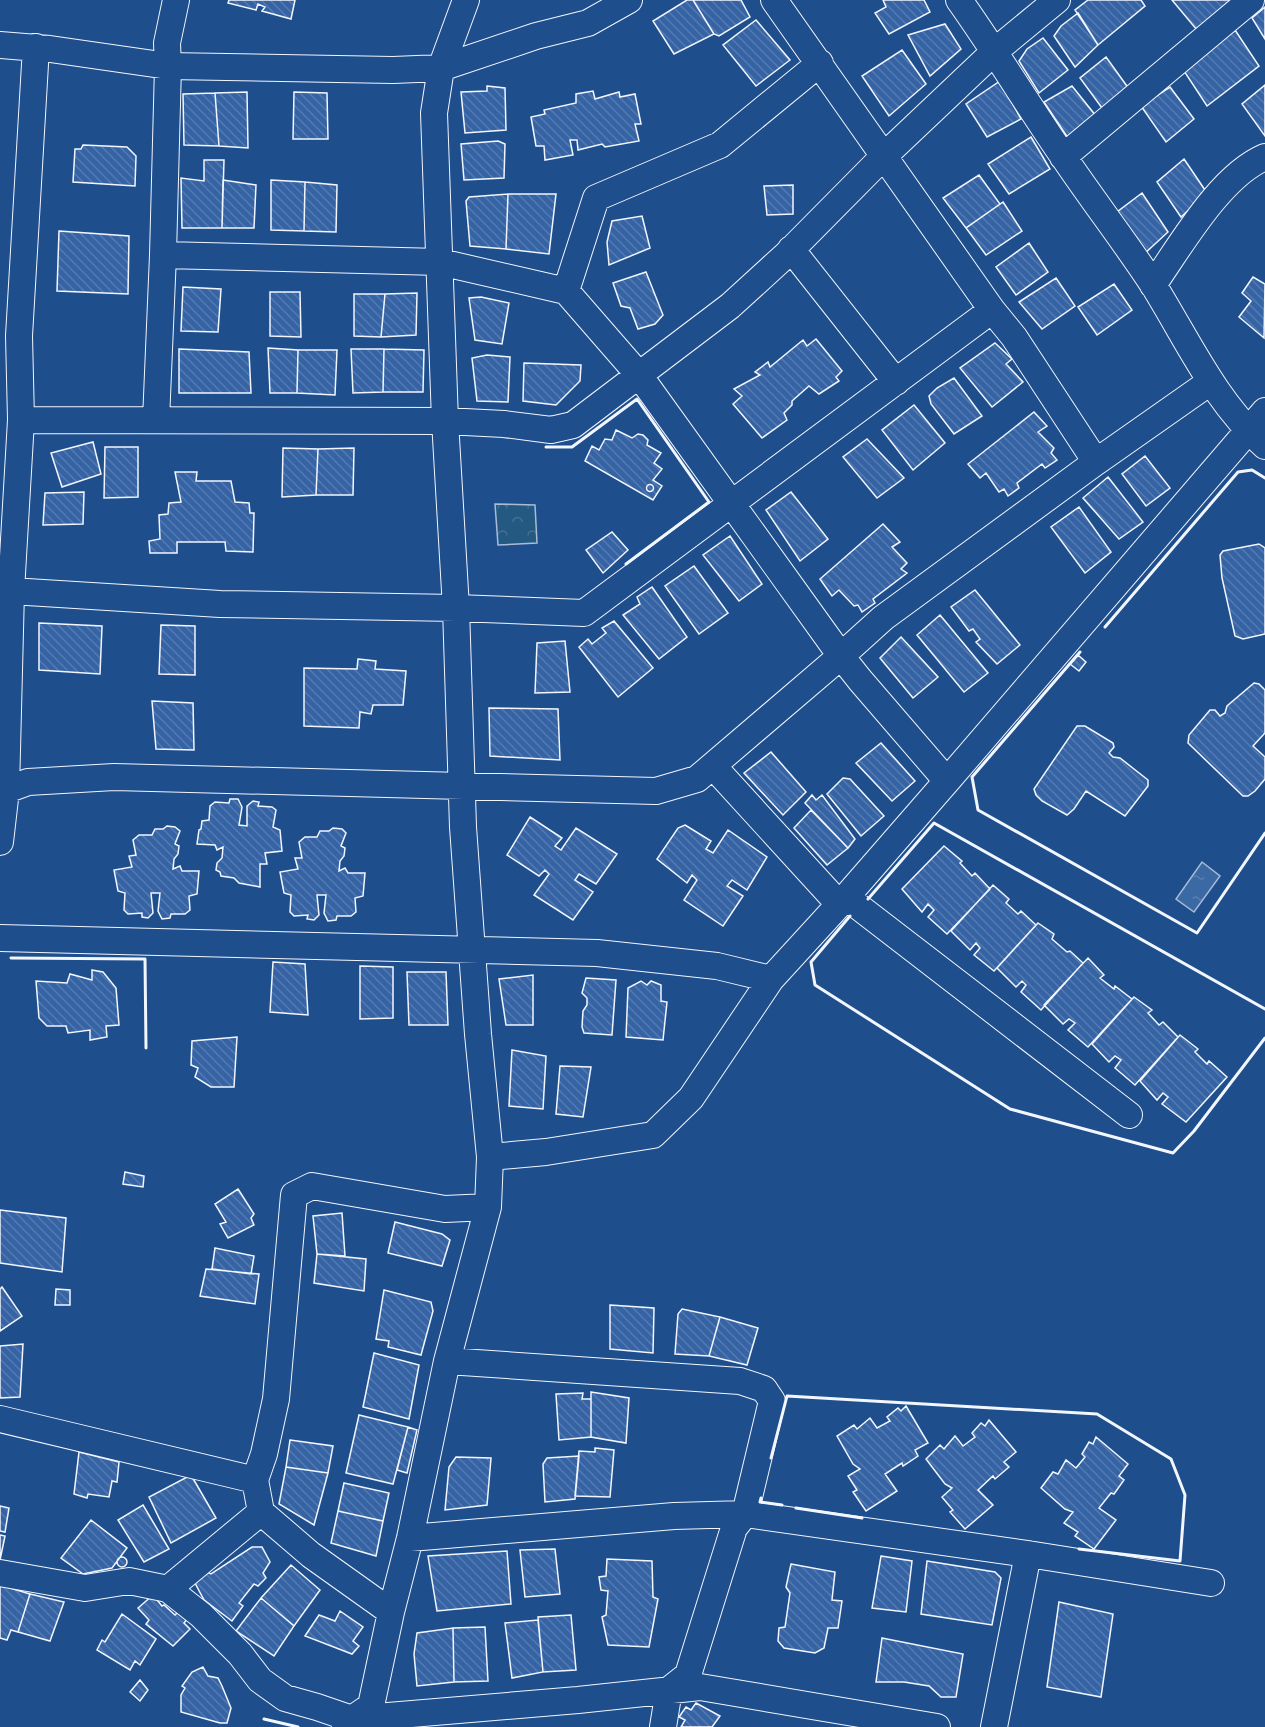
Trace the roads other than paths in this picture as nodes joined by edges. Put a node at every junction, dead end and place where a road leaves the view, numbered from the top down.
1 (176, 0) edge
2 (466, 0) edge
3 (629, 0) edge
4 (774, 0) edge
5 (959, 0) edge
6 (1057, 0) edge
7 (1251, 0) edge
8 (0, 45) edge
9 (36, 48) junction
10 (995, 51) junction
11 (820, 63) junction
12 (168, 66) junction
13 (441, 68) junction
14 (884, 156) junction
15 (1063, 157) junction
16 (1265, 157) edge
17 (791, 249) junction
18 (163, 255) junction
19 (440, 262) junction
20 (1153, 285) junction
21 (566, 291) junction
22 (992, 310) junction
23 (639, 375) junction
24 (896, 382) junction
25 (1210, 382) junction
26 (1265, 411) edge
27 (21, 420) junction
28 (156, 420) junction
29 (445, 421) junction
30 (1257, 439) edge
31 (1096, 462) junction
32 (732, 505) junction
33 (10, 591) junction
34 (456, 608) junction
35 (841, 656) junction
36 (713, 766) junction
37 (947, 781) junction
38 (462, 785) junction
39 (6, 790) junction
40 (0, 842) edge
41 (842, 901) junction
42 (0, 938) edge
43 (472, 950) junction
44 (771, 979) junction
45 (1129, 1115) dead end
46 (490, 1157) junction
47 (488, 1207) junction
48 (447, 1360) junction
49 (0, 1419) edge
50 (255, 1480) junction
51 (261, 1512) junction
52 (745, 1514) junction
53 (410, 1538) junction
54 (1028, 1554) junction
55 (0, 1573) edge
56 (1211, 1582) dead end
57 (168, 1589) junction
58 (391, 1612) junction
59 (669, 1690) junction
60 (349, 1723) edge
61 (663, 1727) edge
62 (937, 1727) edge
63 (994, 1727) edge

1 - 12 street
2 - 13 street
3 - 13 street
4 - 11 street
5 - 10 street
6 - 10 street
7 - 15 street
8 - 9 street
9 - 12 street
9 - 27 street
10 - 14 street
10 - 15 street
11 - 14 street
11 - 21 street
12 - 13 street
12 - 18 street
13 - 19 street
14 - 17 street
14 - 22 street
15 - 20 street
16 - 20 street
17 - 23 street
17 - 24 street
18 - 19 street
18 - 28 street
19 - 21 street
19 - 29 street
20 - 25 street
21 - 23 street
22 - 24 street
22 - 31 street
23 - 29 street
23 - 32 street
24 - 32 street
25 - 30 street
25 - 31 street
26 - 30 street
27 - 28 street
27 - 33 street
28 - 29 street
29 - 34 street
30 - 37 street
31 - 35 street
32 - 34 street
32 - 35 street
33 - 34 street
33 - 39 street
34 - 38 street
35 - 36 street
35 - 37 street
36 - 38 street
36 - 41 street
37 - 41 street
38 - 39 street
38 - 43 street
39 - 40 street
41 - 44 street
41 - 45 street
42 - 43 street
43 - 44 street
43 - 46 street
44 - 46 street
46 - 47 street
47 - 48 street
47 - 50 street
48 - 52 street
48 - 53 street
49 - 50 street
50 - 51 street
51 - 57 street
51 - 58 street
52 - 53 street
52 - 54 street
52 - 59 street
53 - 58 street
54 - 56 street
54 - 63 street
55 - 57 street
57 - 60 street
58 - 60 street
59 - 60 street
59 - 61 street
59 - 62 street

